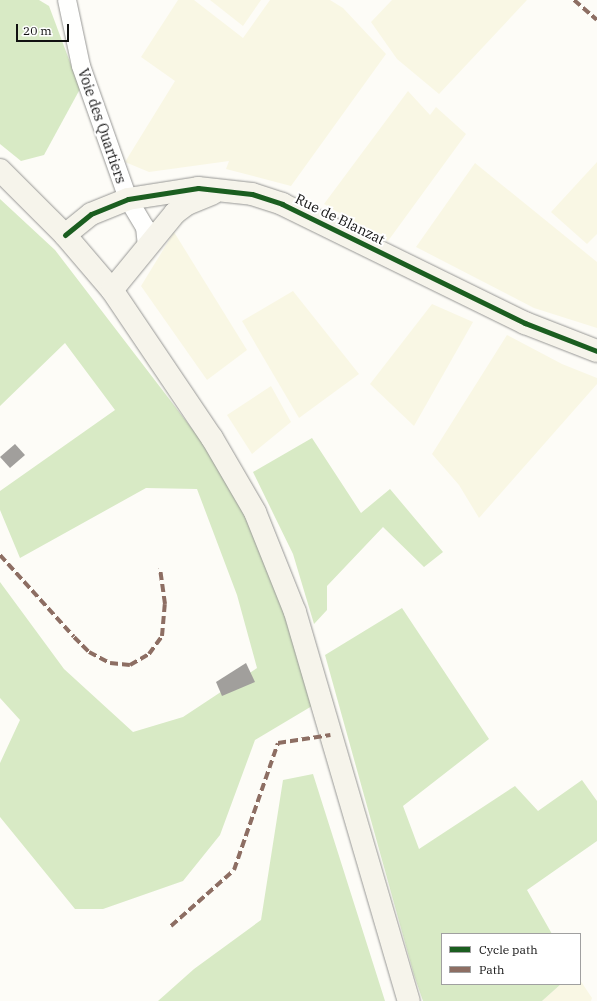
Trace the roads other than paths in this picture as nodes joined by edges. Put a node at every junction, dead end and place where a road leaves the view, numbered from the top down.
1 (67, 0) edge
2 (0, 170) edge
3 (224, 190) junction
4 (128, 199) junction
5 (65, 235) junction
6 (147, 246) junction
7 (112, 290) junction
8 (597, 350) edge
9 (409, 1001) edge

1 - 4 street, Voie des Quartiers
2 - 5 main road
3 - 4 main road, Rue de Blanzat
3 - 6 main road, Rue de Blanzat
3 - 8 main road, Rue de Blanzat
4 - 5 main road, Rue de Blanzat
4 - 6 street, Voie des Quartiers
5 - 7 main road
6 - 7 main road, Rue de Blanzat
7 - 9 main road

